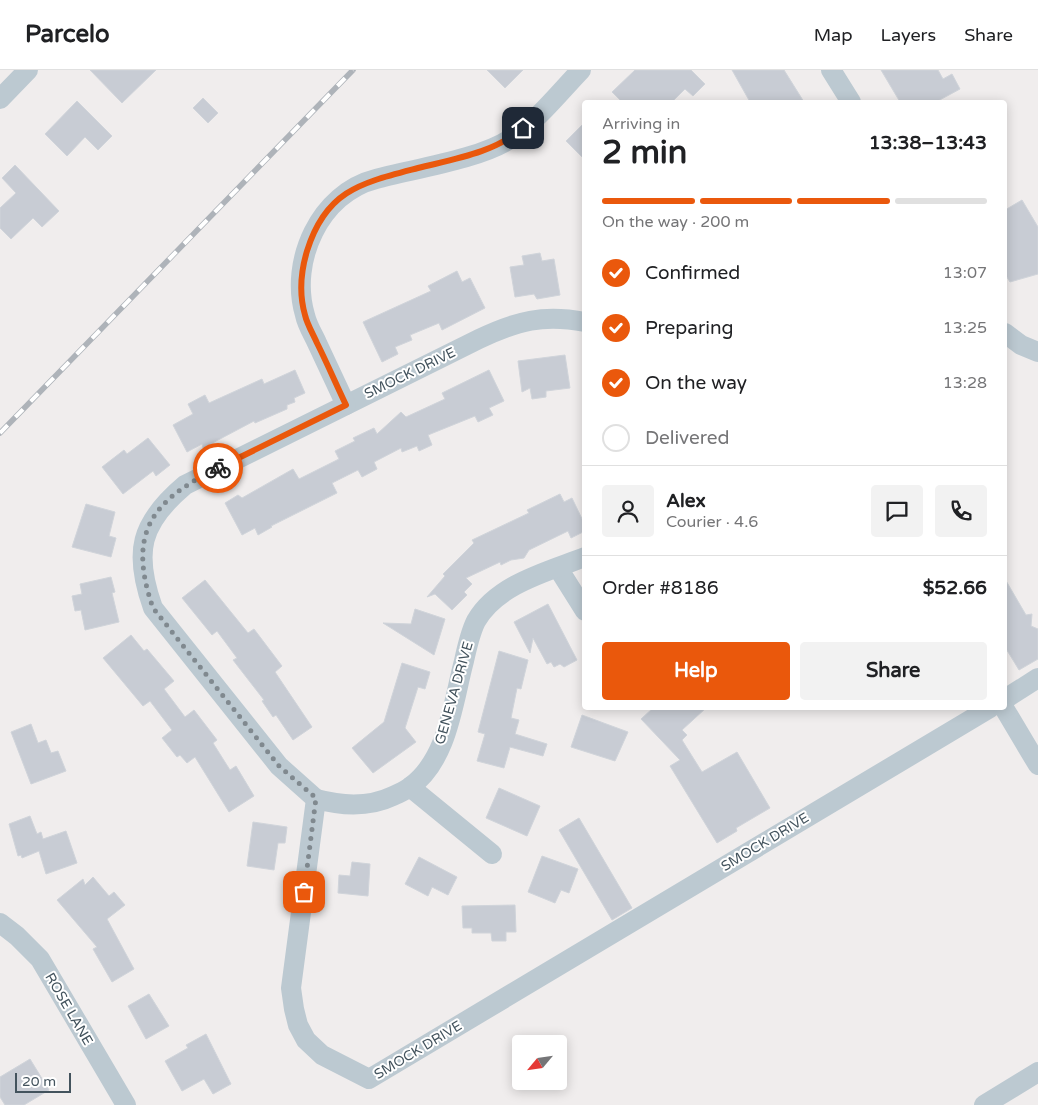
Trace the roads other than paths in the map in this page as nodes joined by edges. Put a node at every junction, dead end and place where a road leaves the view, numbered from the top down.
1 (28, 70) edge
2 (581, 70) edge
3 (831, 70) edge
4 (0, 98) edge
5 (850, 100) edge
6 (582, 321) edge
7 (1007, 334) edge
8 (1038, 352) edge
9 (346, 405) junction
10 (582, 558) edge
11 (558, 568) junction
12 (582, 606) edge
13 (1038, 678) edge
14 (1007, 698) edge
15 (987, 710) edge
16 (1005, 710) edge
17 (1038, 765) edge
18 (410, 787) junction
19 (316, 798) junction
20 (492, 854) dead end
21 (0, 923) edge
22 (1038, 1072) edge
23 (126, 1105) edge
24 (984, 1105) edge

1 - 4 street
2 - 9 street
3 - 5 street
6 - 9 street, SMOCK DRIVE
7 - 8 street
9 - 19 street, SMOCK DRIVE
10 - 11 street, GENEVA DRIVE
11 - 12 street
11 - 18 street, GENEVA DRIVE
13 - 14 street
15 - 19 street, SMOCK DRIVE
16 - 17 street
18 - 19 street, GENEVA DRIVE
18 - 20 street
21 - 23 street, ROSE LANE
22 - 24 street

